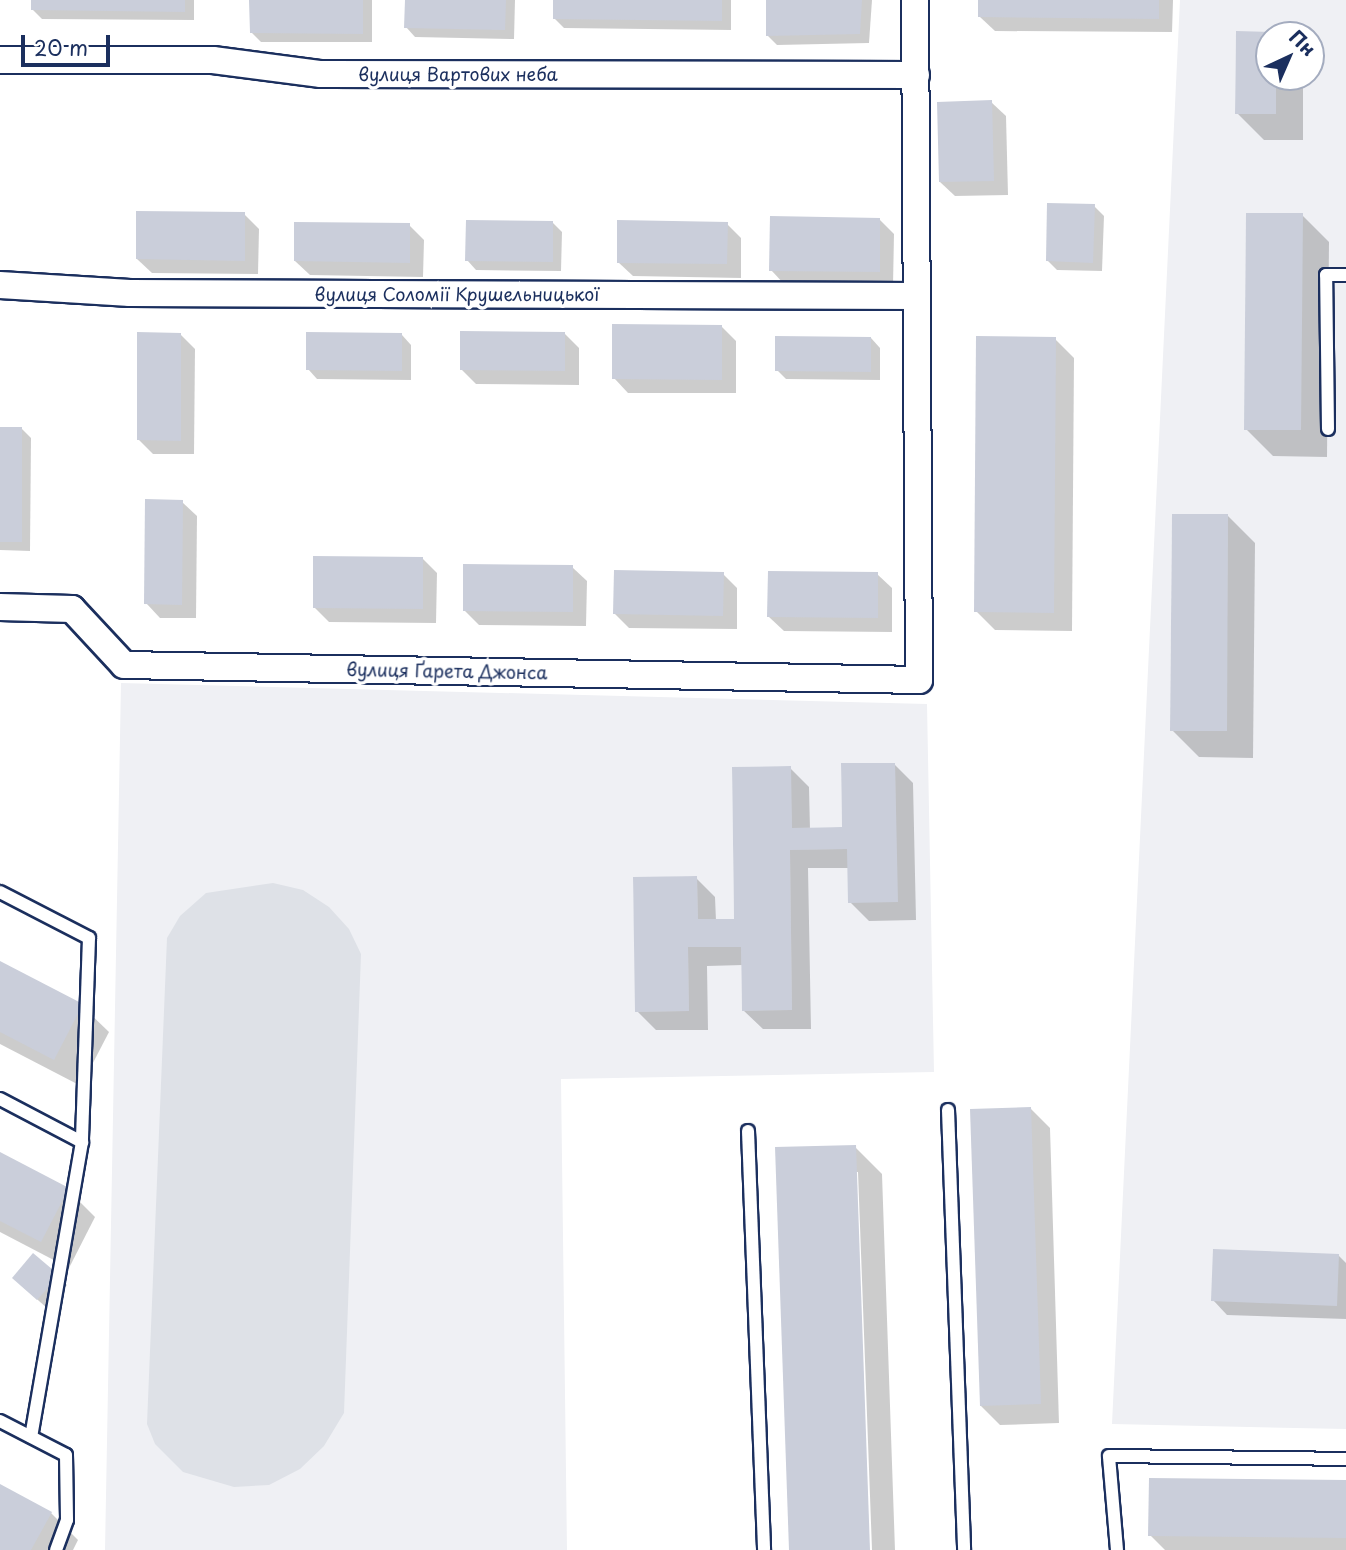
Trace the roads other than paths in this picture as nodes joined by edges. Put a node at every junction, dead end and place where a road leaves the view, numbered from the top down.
1 (915, 0) edge
2 (0, 60) edge
3 (916, 75) junction
4 (1346, 275) edge
5 (0, 285) edge
6 (915, 296) junction
7 (1328, 429) dead end
8 (0, 607) edge
9 (0, 892) edge
10 (0, 1099) edge
11 (948, 1110) dead end
12 (748, 1131) dead end
13 (82, 1142) junction
14 (0, 1421) edge
15 (31, 1437) junction
16 (1346, 1459) edge
17 (56, 1550) edge
18 (764, 1550) edge
19 (964, 1550) edge
20 (1117, 1550) edge

1 - 3 street
2 - 3 street, вулиця Вартових неба
3 - 6 street
4 - 7 lane
5 - 6 street, вулиця Соломії Крушельницької
6 - 8 street, вулиця Ґарета Джонса
9 - 13 lane
10 - 13 lane
11 - 19 lane
12 - 18 lane
13 - 15 lane
14 - 15 lane
15 - 17 lane
16 - 20 lane

